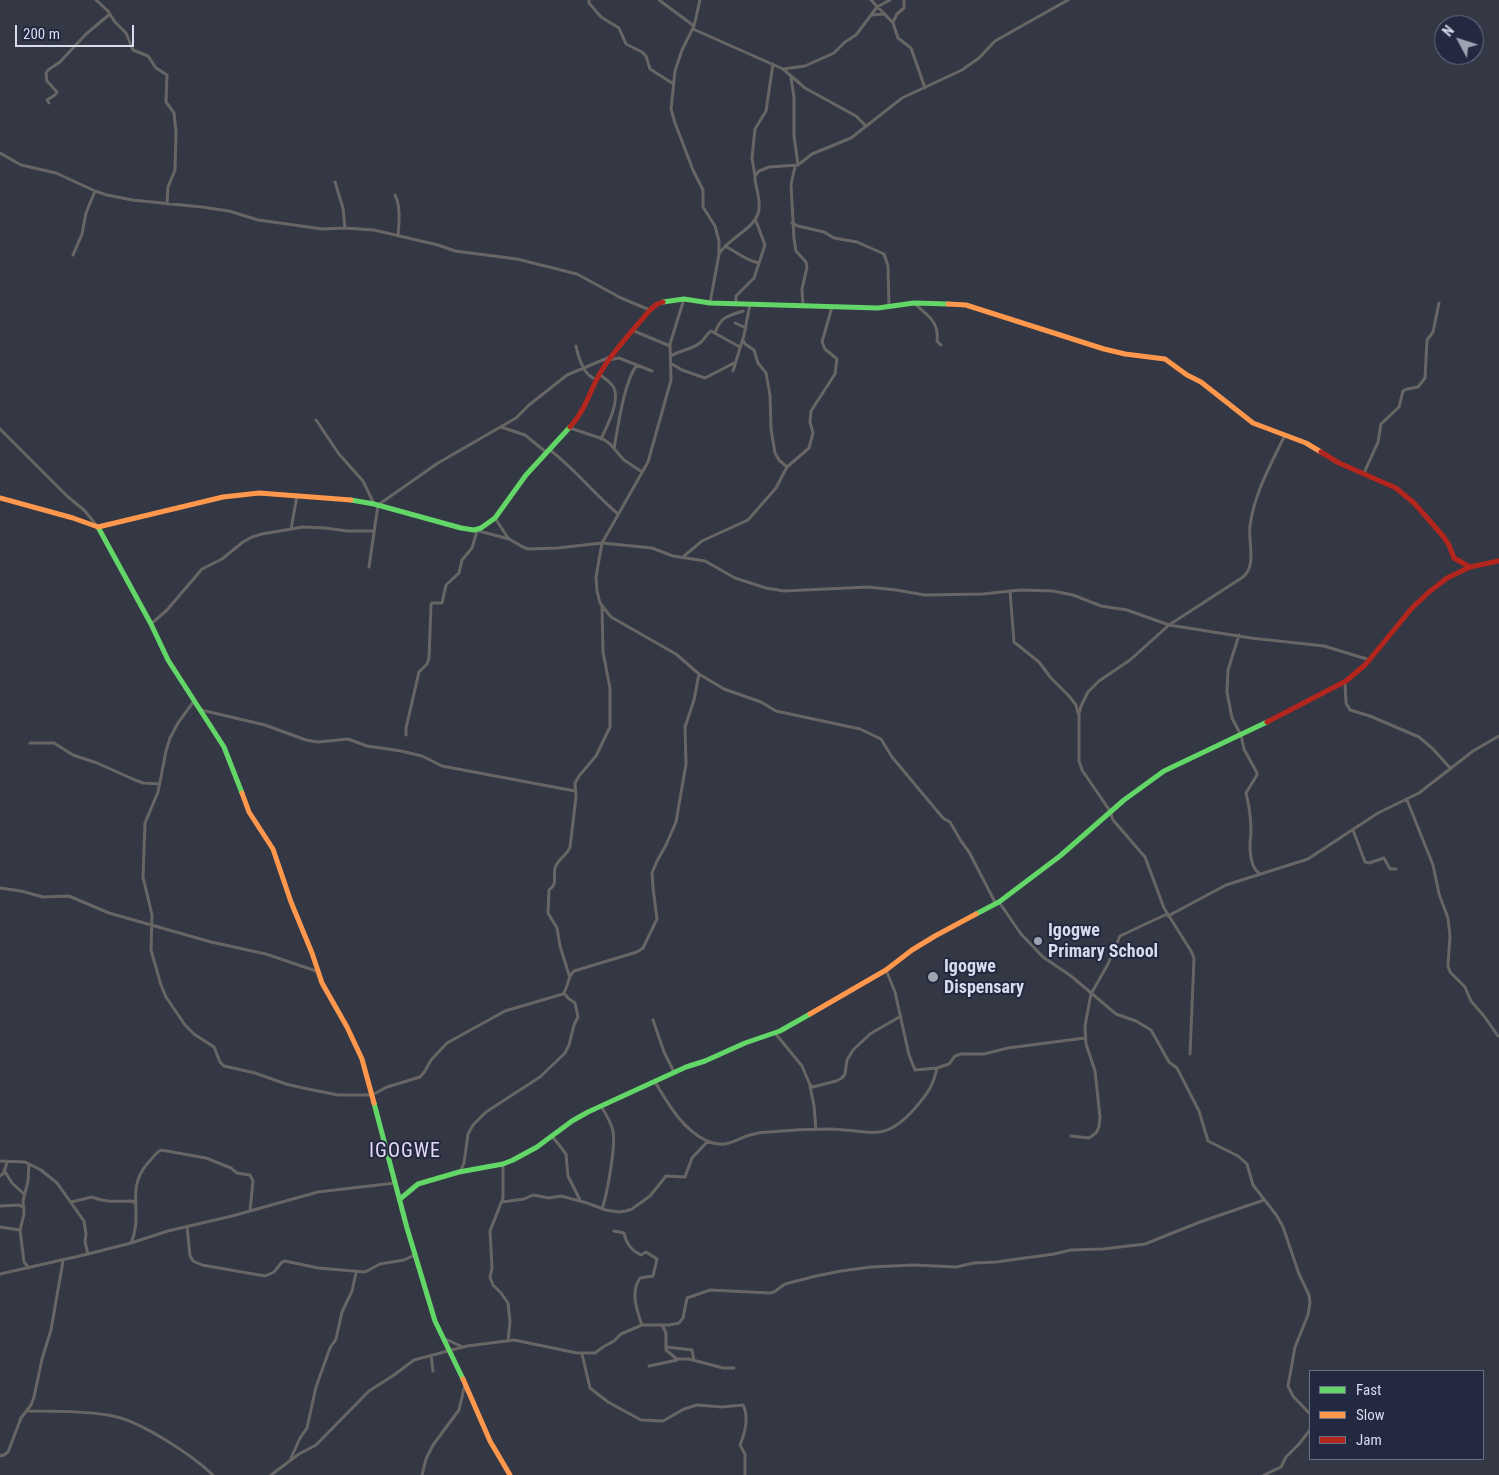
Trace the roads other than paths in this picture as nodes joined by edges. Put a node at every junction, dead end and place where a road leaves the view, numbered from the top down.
1 (96, 0) edge
2 (589, 0) edge
3 (659, 0) edge
4 (700, 0) edge
5 (871, 0) edge
6 (890, 0) edge
7 (904, 0) edge
8 (1068, 0) edge
9 (877, 7) junction
10 (110, 14) junction
11 (886, 14) junction
12 (871, 15) junction
13 (893, 23) junction
14 (694, 28) junction
15 (773, 64) junction
16 (783, 69) junction
17 (791, 78) junction
18 (672, 82) junction
19 (925, 88) junction
20 (49, 103) dead end
21 (866, 127) junction
22 (0, 153) edge
23 (797, 166) junction
24 (755, 176) junction
25 (335, 182) dead end
26 (95, 192) junction
27 (395, 195) dead end
28 (166, 204) junction
29 (756, 221) junction
30 (792, 223) junction
31 (345, 228) junction
32 (398, 236) junction
33 (725, 246) junction
34 (719, 254) junction
35 (73, 255) dead end
36 (760, 263) junction
37 (684, 299) junction
38 (710, 303) junction
39 (737, 303) junction
40 (914, 303) junction
41 (1439, 303) dead end
42 (750, 304) junction
43 (803, 306) junction
44 (889, 306) junction
45 (832, 307) junction
46 (650, 310) junction
47 (743, 311) junction
48 (748, 316) junction
49 (735, 323) dead end
50 (746, 328) junction
51 (634, 331) junction
52 (715, 333) junction
53 (743, 340) junction
54 (941, 345) dead end
55 (576, 346) dead end
56 (670, 346) junction
57 (740, 347) junction
58 (670, 357) junction
59 (610, 359) junction
60 (736, 362) junction
61 (671, 364) junction
62 (637, 365) junction
63 (584, 367) junction
64 (652, 370) dead end
65 (733, 372) dead end
66 (596, 377) junction
67 (316, 420) dead end
68 (501, 427) junction
69 (570, 428) junction
70 (0, 429) edge
71 (1285, 435) junction
72 (601, 439) junction
73 (614, 449) junction
74 (548, 451) junction
75 (787, 467) junction
76 (642, 472) junction
77 (1364, 473) junction
78 (297, 496) junction
79 (0, 498) edge
80 (376, 504) junction
81 (618, 514) junction
82 (494, 518) junction
83 (98, 527) junction
84 (291, 529) junction
85 (374, 531) junction
86 (475, 531) junction
87 (509, 538) junction
88 (602, 543) junction
89 (683, 557) junction
90 (1499, 561) edge
91 (1470, 567) junction
92 (369, 568) dead end
93 (1010, 591) junction
94 (602, 606) junction
95 (151, 624) junction
96 (1170, 625) junction
97 (1239, 636) junction
98 (1370, 660) junction
99 (699, 674) junction
100 (1345, 682) junction
101 (195, 700) junction
102 (201, 710) junction
103 (1078, 714) junction
104 (406, 735) dead end
105 (1241, 735) junction
106 (1499, 736) edge
107 (30, 743) dead end
108 (1452, 769) junction
109 (160, 784) junction
110 (575, 791) junction
111 (1407, 800) junction
112 (1110, 811) junction
113 (1353, 830) junction
114 (1396, 869) dead end
115 (1259, 874) junction
116 (0, 888) edge
117 (998, 903) junction
118 (1167, 915) junction
119 (152, 925) junction
120 (886, 970) junction
121 (319, 972) junction
122 (569, 976) junction
123 (564, 992) junction
124 (1091, 994) junction
125 (901, 1016) junction
126 (654, 1020) dead end
127 (775, 1034) junction
128 (1498, 1036) dead end
129 (1085, 1038) junction
130 (1190, 1054) dead end
131 (937, 1068) junction
132 (674, 1072) junction
133 (655, 1082) junction
134 (810, 1085) junction
135 (372, 1095) junction
136 (601, 1106) junction
137 (816, 1130) junction
138 (552, 1136) junction
139 (1072, 1136) dead end
140 (708, 1141) junction
141 (0, 1162) edge
142 (7, 1162) junction
143 (29, 1164) junction
144 (502, 1164) junction
145 (4, 1170) junction
146 (460, 1172) junction
147 (0, 1176) edge
148 (396, 1183) junction
149 (24, 1194) junction
150 (400, 1199) junction
151 (580, 1200) junction
152 (1264, 1200) junction
153 (71, 1202) junction
154 (502, 1202) junction
155 (136, 1204) junction
156 (0, 1206) edge
157 (24, 1207) junction
158 (602, 1209) junction
159 (250, 1211) junction
160 (186, 1226) junction
161 (0, 1227) edge
162 (20, 1230) junction
163 (614, 1231) dead end
164 (131, 1243) junction
165 (88, 1254) junction
166 (415, 1255) junction
167 (63, 1261) junction
168 (29, 1268) junction
169 (356, 1272) junction
170 (0, 1274) edge
171 (662, 1324) junction
172 (642, 1325) junction
173 (442, 1338) junction
174 (508, 1341) junction
175 (463, 1347) junction
176 (666, 1347) junction
177 (449, 1351) junction
178 (582, 1354) junction
179 (431, 1355) junction
180 (678, 1360) junction
181 (694, 1360) junction
182 (649, 1366) dead end
183 (734, 1368) dead end
184 (433, 1371) dead end
185 (465, 1383) junction
186 (27, 1410) junction
187 (1309, 1413) edge
188 (1309, 1431) edge
189 (0, 1456) edge
190 (289, 1461) junction
191 (213, 1475) edge
192 (271, 1475) edge
193 (422, 1475) edge
194 (510, 1475) edge
195 (744, 1475) edge
196 (1264, 1475) edge

1 - 10 street
2 - 18 street
3 - 14 street
4 - 14 street
5 - 9 street
6 - 9 street
7 - 13 street
8 - 19 street
9 - 11 street
9 - 12 street
10 - 20 street
10 - 28 street
11 - 12 street
11 - 13 street
12 - 16 street
13 - 19 street
14 - 15 street
14 - 18 street
15 - 16 street
15 - 24 street
16 - 17 street
17 - 21 street
17 - 23 street
18 - 34 street
19 - 21 street
21 - 23 street
22 - 26 street
23 - 24 street
23 - 30 street
24 - 29 street
25 - 31 street
26 - 28 street
26 - 35 street
27 - 32 street
28 - 31 street
29 - 33 street
29 - 36 street
30 - 43 street
30 - 44 street
31 - 32 street
32 - 46 street
33 - 34 street
33 - 36 street
34 - 38 street
36 - 39 street
37 - 38 street
37 - 46 street
37 - 56 street
38 - 39 street
39 - 42 street
39 - 47 street
40 - 44 street
40 - 54 street
40 - 71 street
41 - 77 street
42 - 43 street
42 - 48 street
43 - 45 street
44 - 45 street
45 - 75 street
46 - 51 street
47 - 48 street
47 - 52 street
48 - 50 street
49 - 50 street
50 - 53 street
51 - 56 street
51 - 59 street
52 - 57 street
52 - 58 street
53 - 57 street
53 - 75 street
55 - 63 street
56 - 58 street
57 - 60 street
58 - 61 street
59 - 62 street
59 - 63 street
59 - 66 street
60 - 61 street
60 - 65 street
61 - 76 street
62 - 64 street
62 - 73 street
63 - 66 street
63 - 68 street
66 - 69 street
66 - 72 street
67 - 80 street
68 - 74 street
68 - 80 street
69 - 72 street
69 - 74 street
70 - 83 street
71 - 77 street
71 - 96 street
72 - 73 street
73 - 76 street
74 - 81 street
74 - 82 street
75 - 89 street
76 - 81 street
77 - 91 street
78 - 80 street
78 - 83 street
78 - 84 street
79 - 83 street
80 - 85 street
80 - 86 street
81 - 88 street
82 - 86 street
82 - 87 street
83 - 95 street
84 - 85 street
84 - 95 street
85 - 92 street
86 - 87 street
86 - 104 street
87 - 88 street
88 - 89 street
88 - 94 street
89 - 93 street
90 - 91 street
91 - 98 street
93 - 96 street
93 - 103 street
94 - 99 street
94 - 110 street
95 - 101 street
96 - 97 street
96 - 103 street
97 - 98 street
97 - 105 street
98 - 100 street
99 - 117 street
99 - 122 street
100 - 105 street
100 - 108 street
101 - 102 street
101 - 109 street
102 - 110 street
102 - 121 street
103 - 112 street
105 - 112 street
105 - 115 street
106 - 108 street
107 - 109 street
108 - 111 street
109 - 119 street
110 - 122 street
111 - 113 street
111 - 128 street
112 - 117 street
112 - 118 street
113 - 114 street
113 - 115 street
115 - 118 street
116 - 119 street
117 - 120 street
117 - 124 street
118 - 124 street
118 - 130 street
119 - 121 street
119 - 135 street
120 - 125 street
120 - 127 street
121 - 135 street
122 - 123 street
123 - 135 street
123 - 146 street
124 - 129 street
124 - 152 street
125 - 131 street
125 - 134 street
126 - 132 street
127 - 132 street
127 - 134 street
129 - 131 street
129 - 139 street
131 - 137 street
132 - 133 street
133 - 136 street
133 - 140 street
134 - 137 street
135 - 148 street
136 - 138 street
136 - 158 street
137 - 140 street
138 - 144 street
138 - 151 street
140 - 158 street
141 - 142 street
142 - 143 street
142 - 145 street
143 - 149 street
143 - 153 street
144 - 146 street
144 - 154 street
145 - 147 street
145 - 149 street
146 - 150 street
148 - 150 street
148 - 159 street
149 - 157 street
150 - 166 street
151 - 154 street
151 - 158 street
152 - 171 street
152 - 187 street
153 - 155 street
153 - 165 street
154 - 174 street
155 - 159 street
155 - 164 street
156 - 157 street
157 - 162 street
159 - 160 street
160 - 164 street
160 - 169 street
161 - 162 street
162 - 168 street
163 - 172 street
164 - 165 street
165 - 167 street
166 - 169 street
166 - 173 street
167 - 168 street
167 - 186 street
168 - 170 street
169 - 190 street
171 - 172 street
171 - 176 street
172 - 178 street
173 - 175 street
173 - 177 street
174 - 175 street
174 - 178 street
175 - 177 street
176 - 180 street
176 - 181 street
177 - 179 street
177 - 185 street
178 - 195 street
179 - 184 street
179 - 190 street
180 - 181 street
180 - 182 street
181 - 183 street
185 - 193 street
185 - 194 street
186 - 189 street
186 - 191 street
188 - 196 street
190 - 192 street

